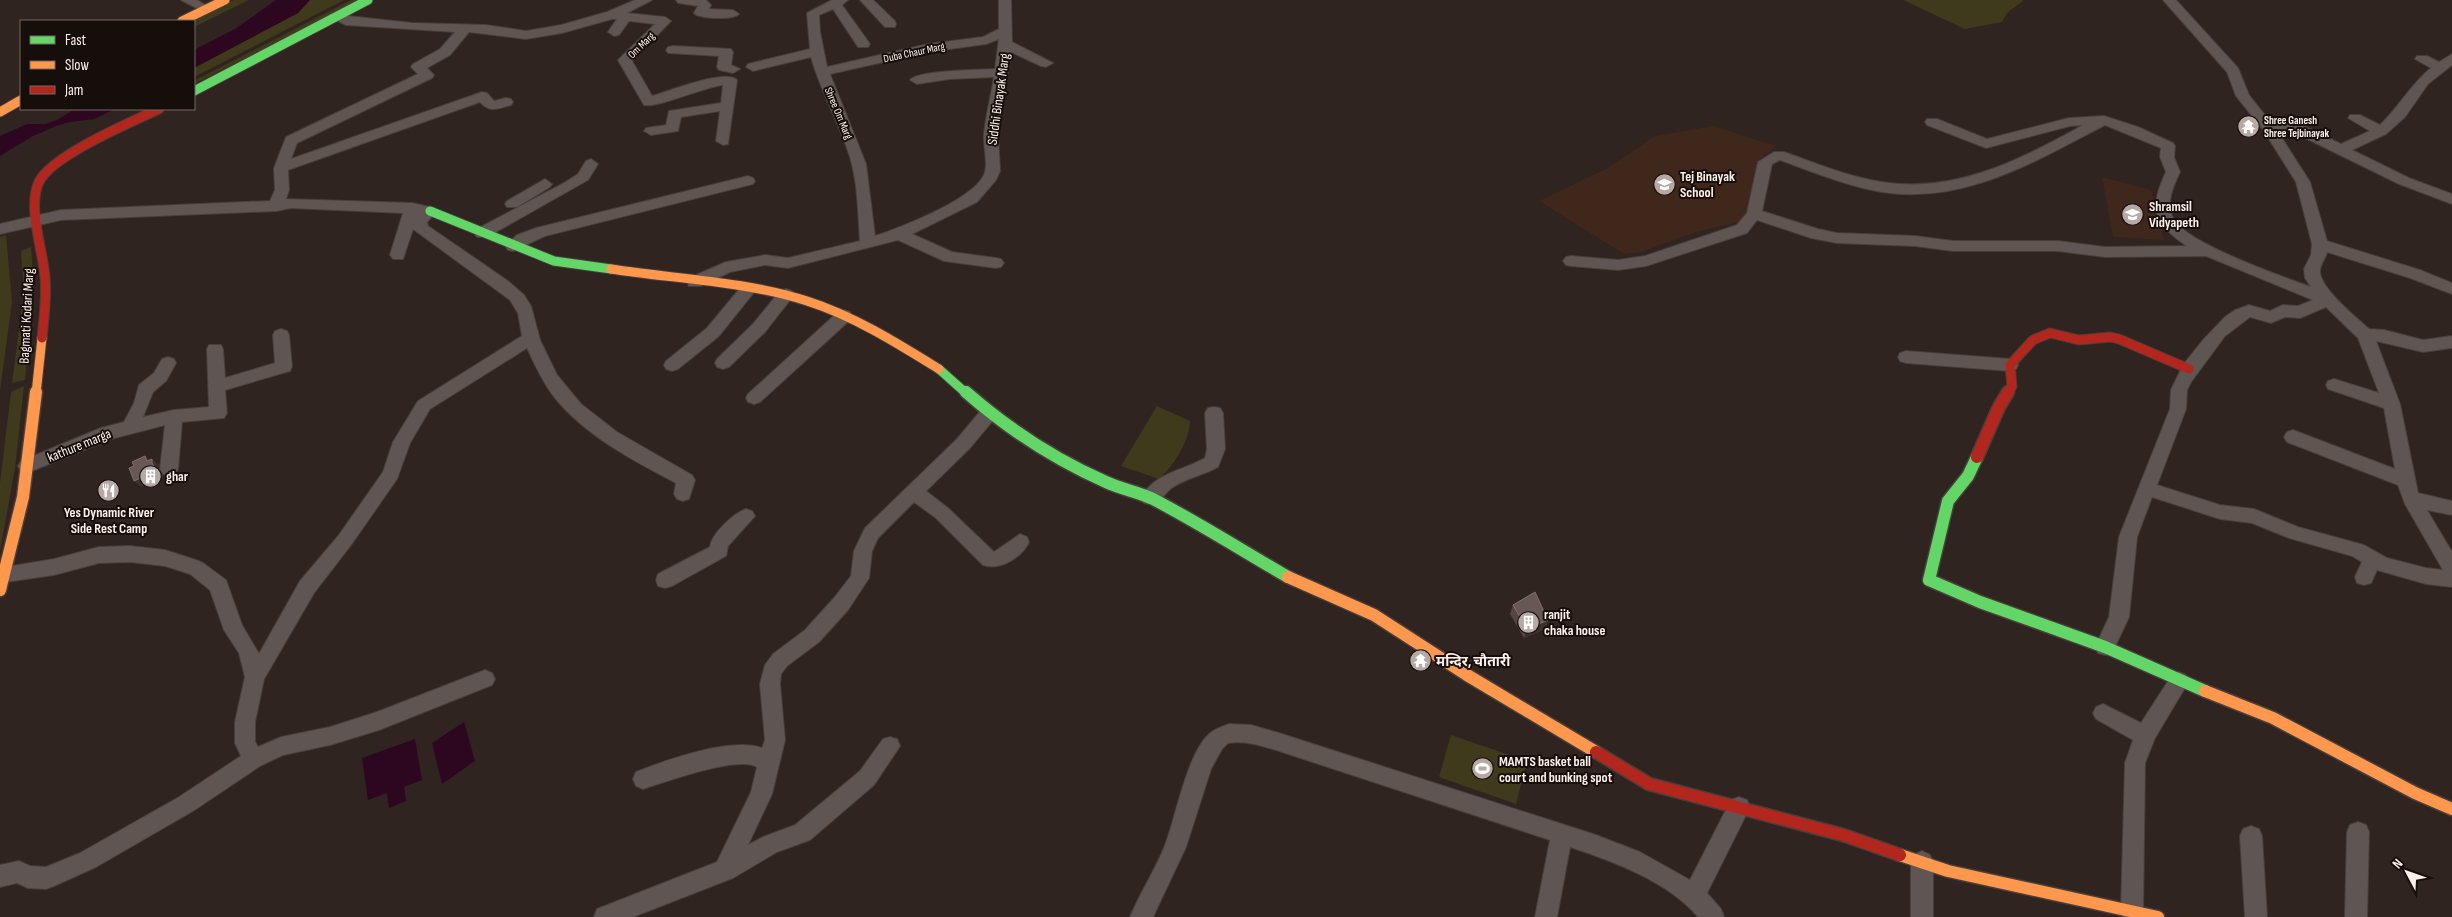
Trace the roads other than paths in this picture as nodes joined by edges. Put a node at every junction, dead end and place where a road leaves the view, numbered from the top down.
1 (187, 0) edge
2 (225, 0) edge
3 (368, 0) edge
4 (646, 0) edge
5 (682, 0) edge
6 (866, 0) edge
7 (1005, 0) edge
8 (2169, 0) edge
9 (838, 1) edge
10 (206, 9) junction
11 (733, 14) dead end
12 (618, 16) junction
13 (335, 17) junction
14 (184, 20) edge
15 (890, 24) dead end
16 (465, 29) junction
17 (614, 32) dead end
18 (1006, 37) junction
19 (863, 44) dead end
20 (674, 50) dead end
21 (815, 52) junction
22 (2452, 58) edge
23 (2422, 59) dead end
24 (1046, 63) dead end
25 (753, 67) junction
26 (2440, 67) junction
27 (821, 72) junction
28 (1001, 73) junction
29 (732, 74) junction
30 (917, 80) dead end
31 (754, 82) dead end
32 (195, 90) edge
33 (20, 101) edge
34 (506, 102) dead end
35 (727, 106) junction
36 (157, 110) edge
37 (0, 112) edge
38 (2355, 118) dead end
39 (2104, 120) junction
40 (1932, 122) dead end
41 (2269, 129) junction
42 (651, 131) dead end
43 (2381, 131) junction
44 (723, 140) dead end
45 (2339, 150) junction
46 (591, 164) dead end
47 (281, 168) junction
48 (748, 180) dead end
49 (545, 184) dead end
50 (2452, 199) edge
51 (276, 206) junction
52 (412, 208) junction
53 (430, 211) junction
54 (1754, 214) junction
55 (38, 219) junction
56 (0, 230) edge
57 (476, 230) junction
58 (899, 234) junction
59 (868, 244) junction
60 (2320, 244) junction
61 (512, 246) junction
62 (2207, 251) junction
63 (398, 255) dead end
64 (1571, 260) dead end
65 (996, 263) dead end
66 (695, 282) junction
67 (2452, 289) edge
68 (747, 291) junction
69 (786, 295) junction
70 (2328, 300) junction
71 (844, 316) junction
72 (281, 335) dead end
73 (2365, 335) junction
74 (531, 338) junction
75 (2452, 342) edge
76 (215, 348) dead end
77 (1906, 357) dead end
78 (168, 363) dead end
79 (723, 363) dead end
80 (672, 365) dead end
81 (2010, 365) junction
82 (2189, 369) junction
83 (2334, 385) dead end
84 (217, 386) junction
85 (754, 398) dead end
86 (2392, 404) junction
87 (1214, 412) dead end
88 (989, 414) junction
89 (174, 416) junction
90 (131, 425) junction
91 (2293, 437) dead end
92 (27, 466) junction
93 (169, 469) dead end
94 (2406, 481) junction
95 (2148, 489) junction
96 (914, 492) junction
97 (683, 494) dead end
98 (1150, 498) junction
99 (2411, 499) junction
100 (2452, 508) edge
101 (746, 516) dead end
102 (1020, 542) dead end
103 (2373, 558) junction
104 (2452, 568) edge
105 (2364, 577) dead end
106 (2452, 579) edge
107 (664, 580) dead end
108 (3, 582) edge
109 (2105, 647) junction
110 (255, 677) junction
111 (485, 678) dead end
112 (2179, 681) junction
113 (2102, 713) dead end
114 (2145, 736) junction
115 (890, 746) dead end
116 (253, 759) junction
117 (768, 763) junction
118 (643, 779) dead end
119 (1739, 807) junction
120 (2452, 809) edge
121 (2358, 832) dead end
122 (1562, 835) junction
123 (2251, 836) dead end
124 (1922, 862) junction
125 (725, 870) junction
126 (0, 876) edge
127 (1694, 895) junction
128 (2132, 912) junction
129 (605, 917) edge
130 (1141, 917) edge
131 (1546, 917) edge
132 (1713, 917) edge
133 (1922, 917) edge
134 (2158, 917) edge
135 (2256, 917) edge
136 (2356, 917) edge

1 - 10 street
2 - 10 street
3 - 13 street
4 - 12 street
5 - 11 street
6 - 15 street
7 - 18 street, Siddhi Binayak Marg
8 - 41 street
9 - 19 street
9 - 21 street, Shree Om Marg
10 - 14 street
12 - 16 street
12 - 17 street
12 - 29 street, Om Marg
13 - 16 street
13 - 32 street
16 - 47 street
18 - 24 street
18 - 27 street, Duba Chaur Marg
18 - 28 street, Siddhi Binayak Marg
20 - 29 street
21 - 25 street, Om Marg
21 - 27 street, Shree Om Marg
22 - 26 street
23 - 26 street
25 - 29 street, Om Marg
25 - 31 street
26 - 43 street
27 - 59 street, Shree Om Marg
28 - 30 street
28 - 58 street, Siddhi Binayak Marg
29 - 35 street
33 - 37 street
34 - 47 street
35 - 42 street
35 - 44 street
36 - 55 street, Bagmati Kodari Marg
38 - 43 street
39 - 40 street
39 - 54 street
39 - 62 street
41 - 45 street
41 - 60 street
43 - 45 street
45 - 50 street
46 - 57 street
47 - 51 street
48 - 61 street
49 - 57 street
51 - 52 street
51 - 55 street
52 - 53 street
52 - 63 street
53 - 57 street
53 - 74 street
54 - 62 street
54 - 64 street
55 - 56 street
55 - 92 street, Bagmati Kodari Marg
57 - 61 street
58 - 59 street, Siddhi Binayak Marg
58 - 65 street
59 - 66 street, Siddhi Binayak Marg
60 - 67 street
60 - 70 street
61 - 66 street
62 - 70 street
66 - 68 street
68 - 69 street
68 - 80 street
69 - 71 street
69 - 79 street
70 - 73 street
70 - 82 street
71 - 85 street
71 - 88 street
72 - 84 street
73 - 75 street
73 - 86 street
74 - 97 street
74 - 110 street
76 - 84 street
77 - 81 street
78 - 90 street
81 - 82 street
81 - 109 street
82 - 95 street
83 - 86 street
84 - 89 street, kathure marga
86 - 94 street
87 - 98 street
88 - 96 street
88 - 98 street
89 - 90 street, kathure marga
89 - 93 street
90 - 92 street, kathure marga
91 - 94 street
92 - 108 street, Bagmati Kodari Marg
94 - 99 street
95 - 103 street
95 - 109 street
96 - 102 street
96 - 117 street
98 - 119 street
99 - 100 street
99 - 104 street
101 - 107 street
103 - 105 street
103 - 106 street
108 - 110 street
109 - 112 street
110 - 116 street
111 - 116 street
112 - 114 street
112 - 120 street
113 - 114 street
114 - 128 street
115 - 125 street
116 - 126 street
117 - 118 street
117 - 125 street
119 - 124 street
119 - 127 street
121 - 136 street
122 - 127 street
122 - 130 street
122 - 131 street
123 - 135 street
124 - 128 street
124 - 133 street
125 - 129 street
127 - 132 street
128 - 134 street

